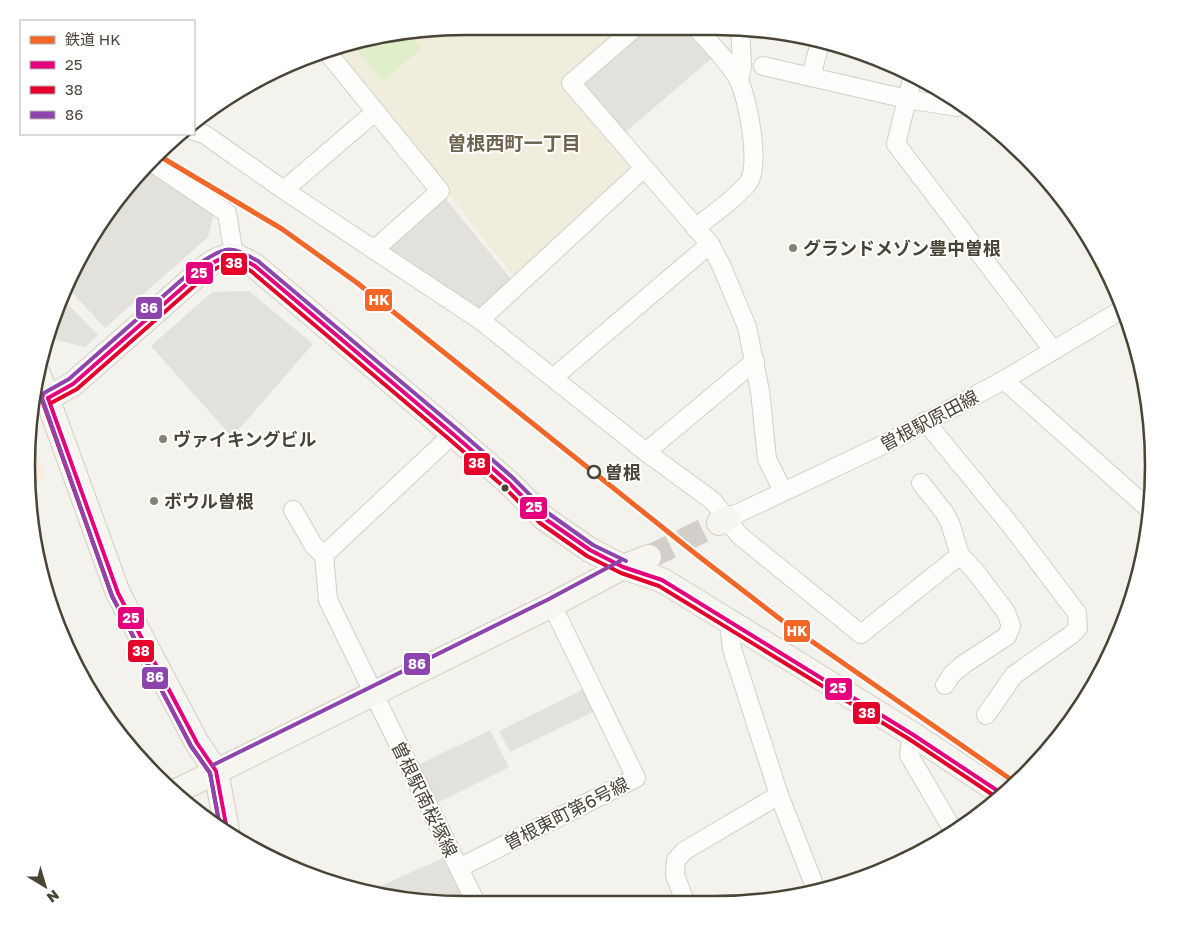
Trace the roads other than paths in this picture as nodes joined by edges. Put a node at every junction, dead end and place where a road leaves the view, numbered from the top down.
1 (627, 35) edge
2 (702, 35) edge
3 (740, 36) edge
4 (818, 48) edge
5 (330, 57) edge
6 (763, 66) dead end
7 (811, 77) junction
8 (739, 80) junction
9 (911, 82) edge
10 (907, 99) junction
11 (951, 106) edge
12 (375, 112) junction
13 (195, 131) edge
14 (157, 166) edge
15 (643, 168) junction
16 (284, 190) junction
17 (696, 228) junction
18 (710, 244) junction
19 (374, 250) junction
20 (234, 255) junction
21 (1117, 313) edge
22 (480, 320) junction
23 (1053, 350) junction
24 (755, 361) junction
25 (554, 377) junction
26 (1004, 380) junction
27 (43, 385) edge
28 (48, 398) junction
29 (925, 421) junction
30 (454, 434) junction
31 (646, 452) junction
32 (921, 482) dead end
33 (783, 491) junction
34 (1143, 504) edge
35 (293, 510) dead end
36 (723, 520) junction
37 (324, 555) junction
38 (960, 555) junction
39 (649, 557) tunnel mouth
40 (623, 567) junction
41 (552, 605) junction
42 (729, 622) junction
43 (945, 685) dead end
44 (373, 694) junction
45 (986, 715) dead end
46 (912, 734) junction
47 (216, 771) junction
48 (182, 789) edge
49 (997, 790) edge
50 (779, 795) junction
51 (226, 823) edge
52 (950, 825) edge
53 (459, 868) junction
54 (810, 885) edge
55 (473, 896) edge
56 (683, 896) edge

1 - 15 street
2 - 8 street
3 - 8 street
4 - 7 street
5 - 12 street
6 - 7 street
7 - 10 street
8 - 17 street
9 - 10 street
10 - 11 street
10 - 23 street
12 - 16 street
12 - 19 street
13 - 16 street
14 - 20 street
15 - 17 street
15 - 22 street
16 - 19 street
17 - 18 street
18 - 24 street
18 - 25 street
19 - 22 street
20 - 28 street
20 - 30 street
21 - 23 street, 曽根駅原田線
22 - 25 street
23 - 26 street, 曽根駅原田線
24 - 31 street
24 - 33 street
25 - 31 street
26 - 29 street, 曽根駅原田線
26 - 34 street
27 - 28 street
28 - 47 street
29 - 33 street, 曽根駅原田線
29 - 45 street
30 - 37 street
30 - 40 street
31 - 36 street
32 - 38 street
33 - 36 street, 曽根駅原田線
35 - 37 street
36 - 38 street
37 - 44 street, 曽根駅南桜塚線
38 - 43 street
39 - 40 street
40 - 41 street
40 - 42 street
41 - 44 street
41 - 53 street, 曽根東町第6号線
42 - 46 street
42 - 50 street
44 - 47 street
44 - 53 street, 曽根駅南桜塚線
46 - 49 street
46 - 52 street
47 - 48 street
47 - 51 street
50 - 54 street
50 - 56 street
53 - 55 street, 曽根駅南桜塚線

